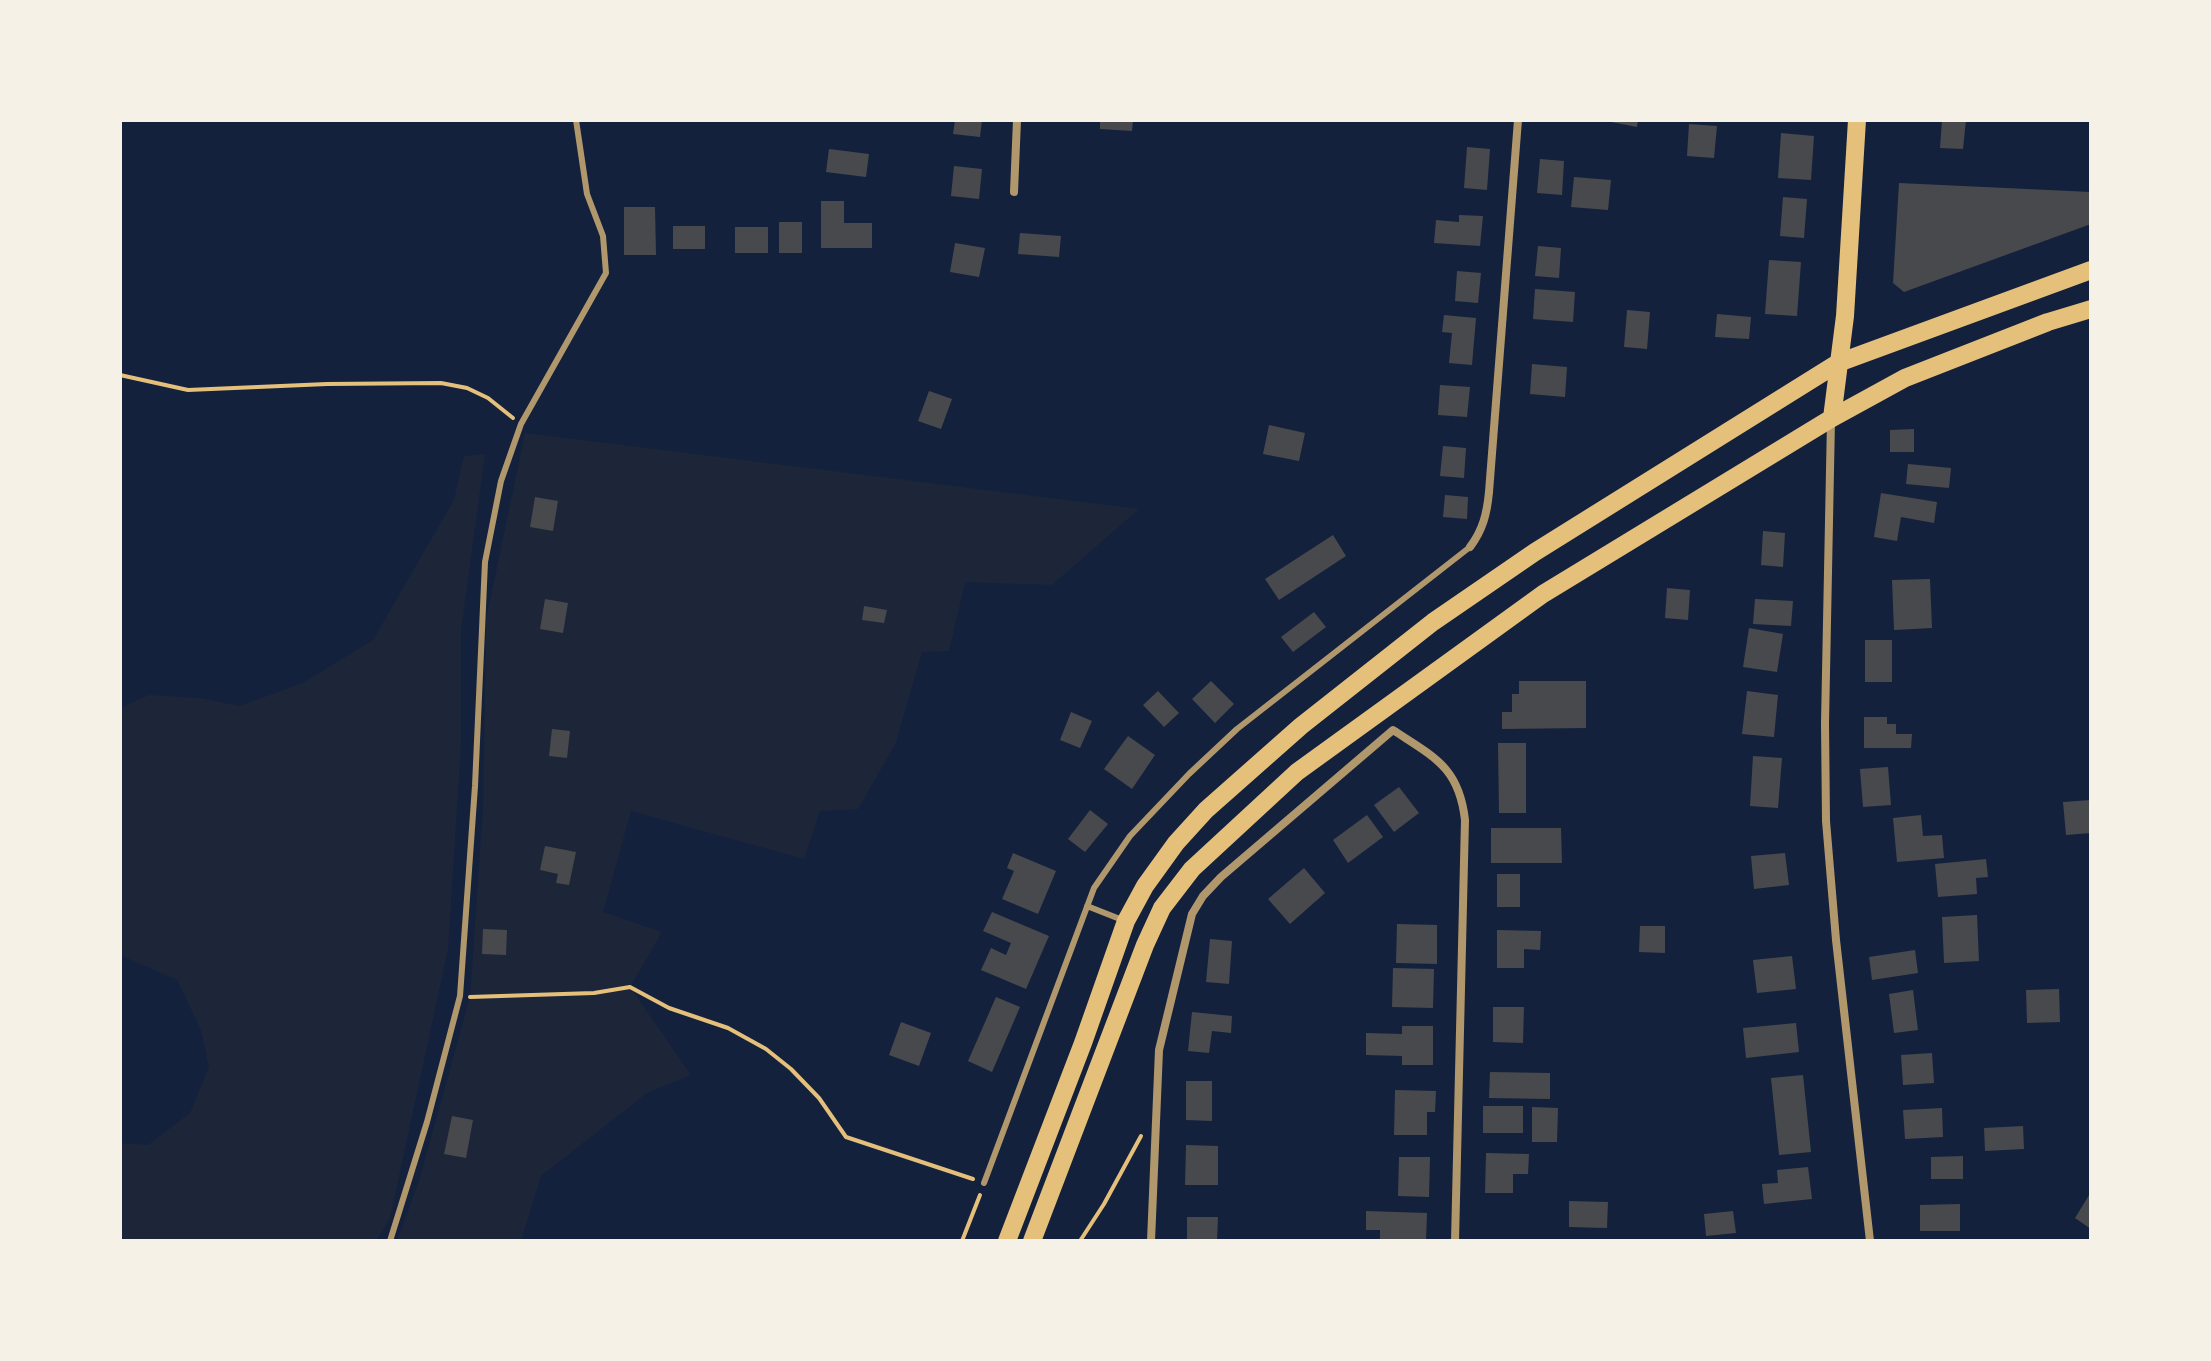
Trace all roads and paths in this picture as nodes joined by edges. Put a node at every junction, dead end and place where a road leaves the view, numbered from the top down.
1 (576, 120) edge
2 (1017, 120) edge
3 (1518, 120) edge
4 (1857, 120) edge
5 (1014, 192) dead end
6 (2091, 270) edge
7 (2091, 309) edge
8 (1838, 363) junction
9 (120, 375) edge
10 (1832, 418) junction
11 (521, 424) junction
12 (1470, 547) joint
13 (1087, 906) junction
14 (1126, 921) junction
15 (460, 996) junction
16 (1155, 1125) junction
17 (984, 1183) junction
18 (390, 1241) edge
19 (962, 1241) edge
20 (1007, 1241) edge
21 (1032, 1241) edge
22 (1080, 1241) edge
23 (1151, 1241) edge
24 (1455, 1241) edge
25 (1870, 1241) edge

1 - 11 lane
2 - 5 street
3 - 12 street
4 - 8 main road
6 - 8 main road
7 - 10 main road
8 - 10 main road
8 - 14 main road
9 - 11 path
10 - 21 main road
10 - 25 street
11 - 15 lane
12 - 13 lane
13 - 14 lane
13 - 17 lane
14 - 20 main road
15 - 17 path
15 - 18 lane
16 - 22 path
16 - 23 street
16 - 24 street
17 - 19 path

